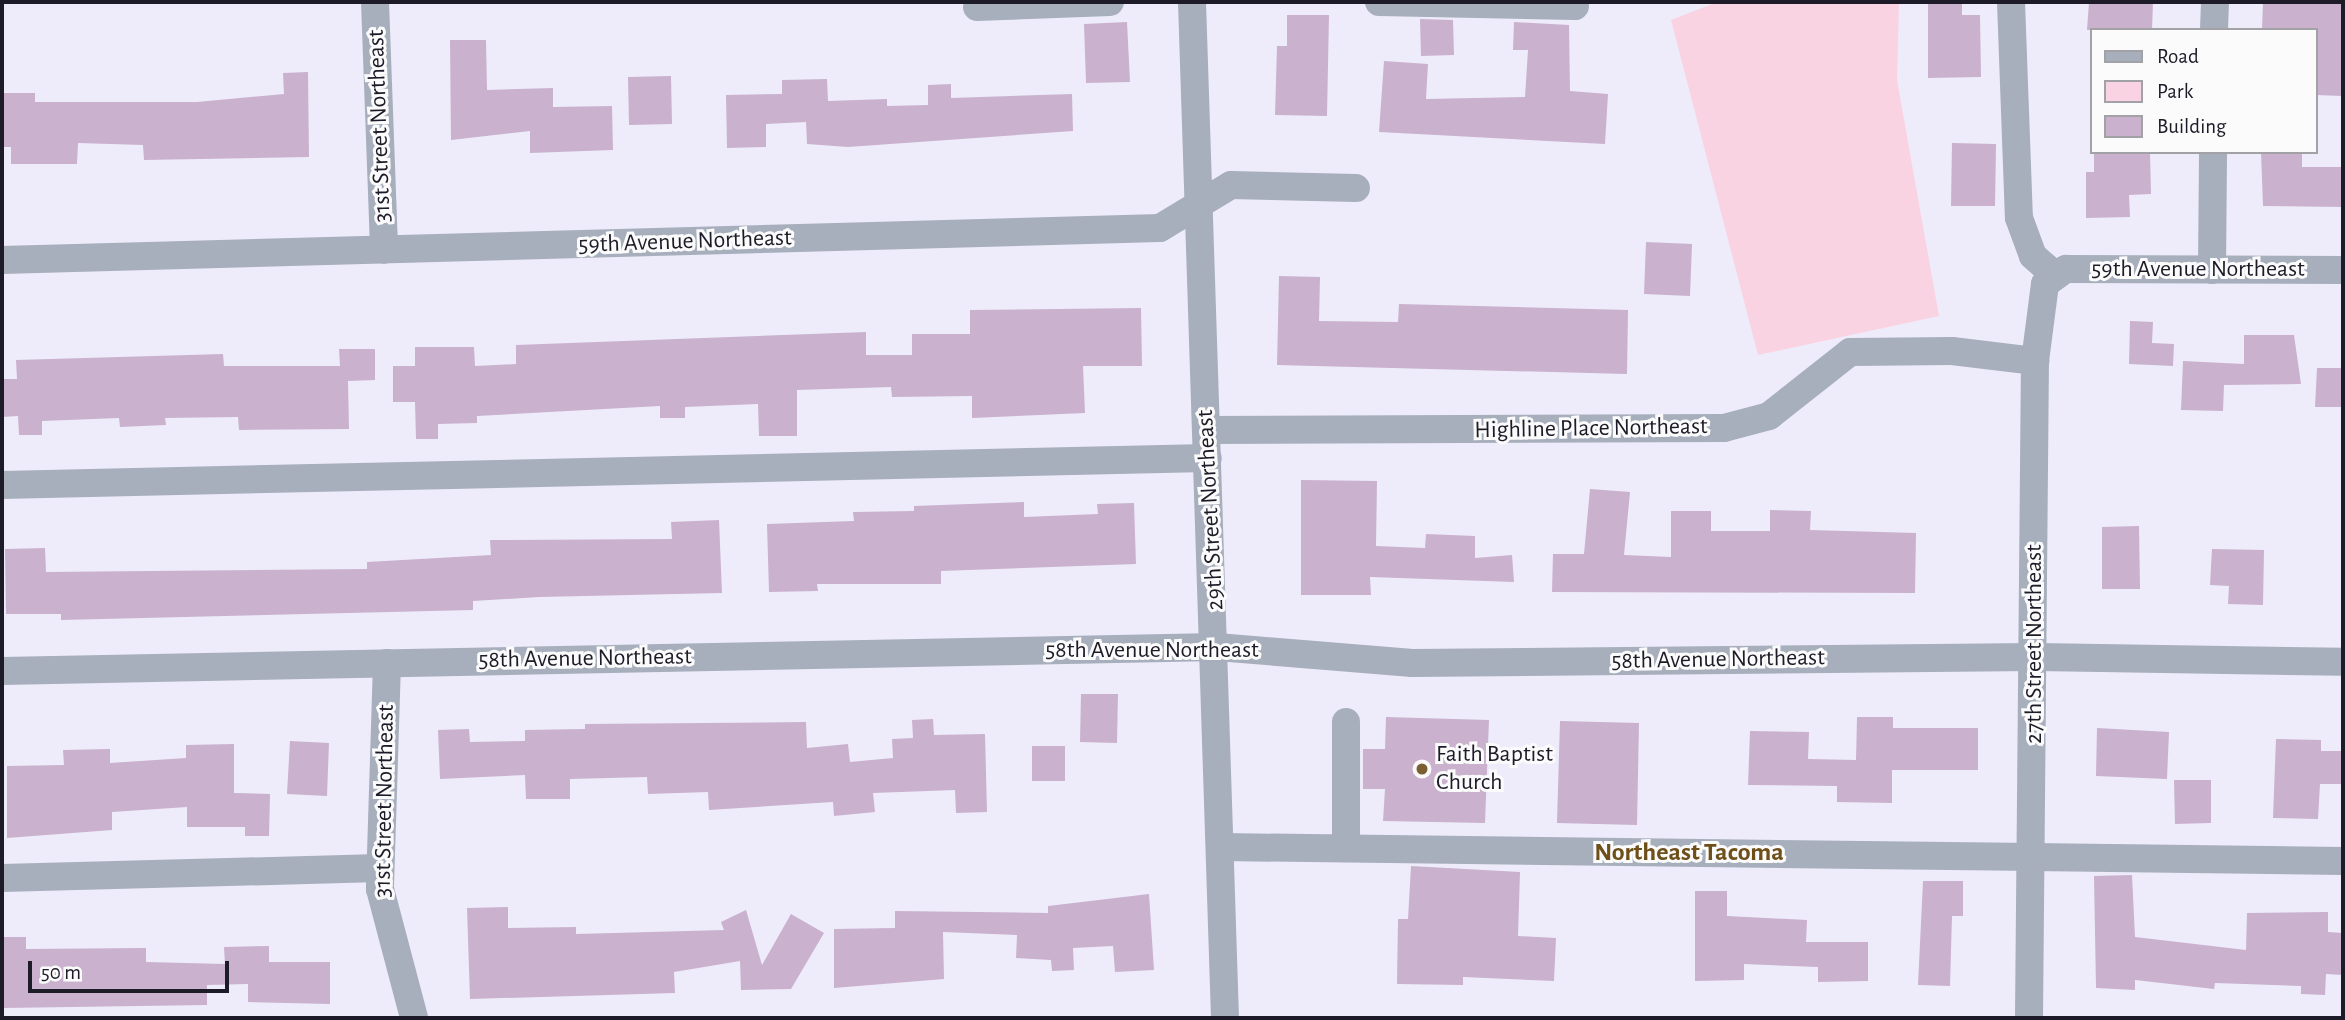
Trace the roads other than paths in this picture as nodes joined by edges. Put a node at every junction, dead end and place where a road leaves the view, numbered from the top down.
1 (375, 2) edge
2 (1110, 2) edge
3 (1192, 2) edge
4 (1379, 2) edge
5 (2011, 2) edge
6 (2215, 2) edge
7 (1575, 6) dead end
8 (977, 8) dead end
9 (2214, 28) edge
10 (2213, 154) edge
11 (1356, 188) dead end
12 (1197, 211) junction
13 (384, 250) junction
14 (2, 260) edge
15 (2212, 270) junction
16 (2343, 270) edge
17 (2055, 275) junction
18 (2035, 361) junction
19 (1207, 430) junction
20 (1208, 458) junction
21 (2, 485) edge
22 (1217, 647) junction
23 (2037, 657) junction
24 (2343, 662) edge
25 (387, 663) junction
26 (2, 671) edge
27 (1346, 722) dead end
28 (1222, 847) junction
29 (1346, 848) junction
30 (2031, 856) junction
31 (2343, 862) edge
32 (380, 868) junction
33 (2, 878) edge
34 (414, 1018) edge
35 (1225, 1018) edge
36 (2029, 1018) edge

1 - 13 street, 31st Street Northeast
2 - 8 street
3 - 12 street, 29th Street Northeast
4 - 7 street
5 - 17 street
6 - 9 street
10 - 15 street
11 - 12 street, 59th Avenue Northeast
12 - 13 street, 59th Avenue Northeast
12 - 19 street, 29th Street Northeast
13 - 14 street, 59th Avenue Northeast
15 - 16 street, 59th Avenue Northeast
15 - 17 street, 59th Avenue Northeast
17 - 18 street, 27th Street Northeast
18 - 19 street, Highline Place Northeast
18 - 23 street, 27th Street Northeast
19 - 20 street, 29th Street Northeast
20 - 21 street
20 - 22 street, 29th Street Northeast
22 - 23 street, 58th Avenue Northeast
22 - 25 street, 58th Avenue Northeast
22 - 28 street, 29th Street Northeast
23 - 24 street, 58th Avenue Northeast
23 - 30 street, 27th Street Northeast
25 - 26 street, 58th Avenue Northeast
25 - 32 street, 31st Street Northeast
27 - 29 street
28 - 29 street
28 - 35 street, 29th Street Northeast
29 - 30 street
30 - 31 street
30 - 36 street, 27th Street Northeast
32 - 33 street
32 - 34 street, 31st Street Northeast

